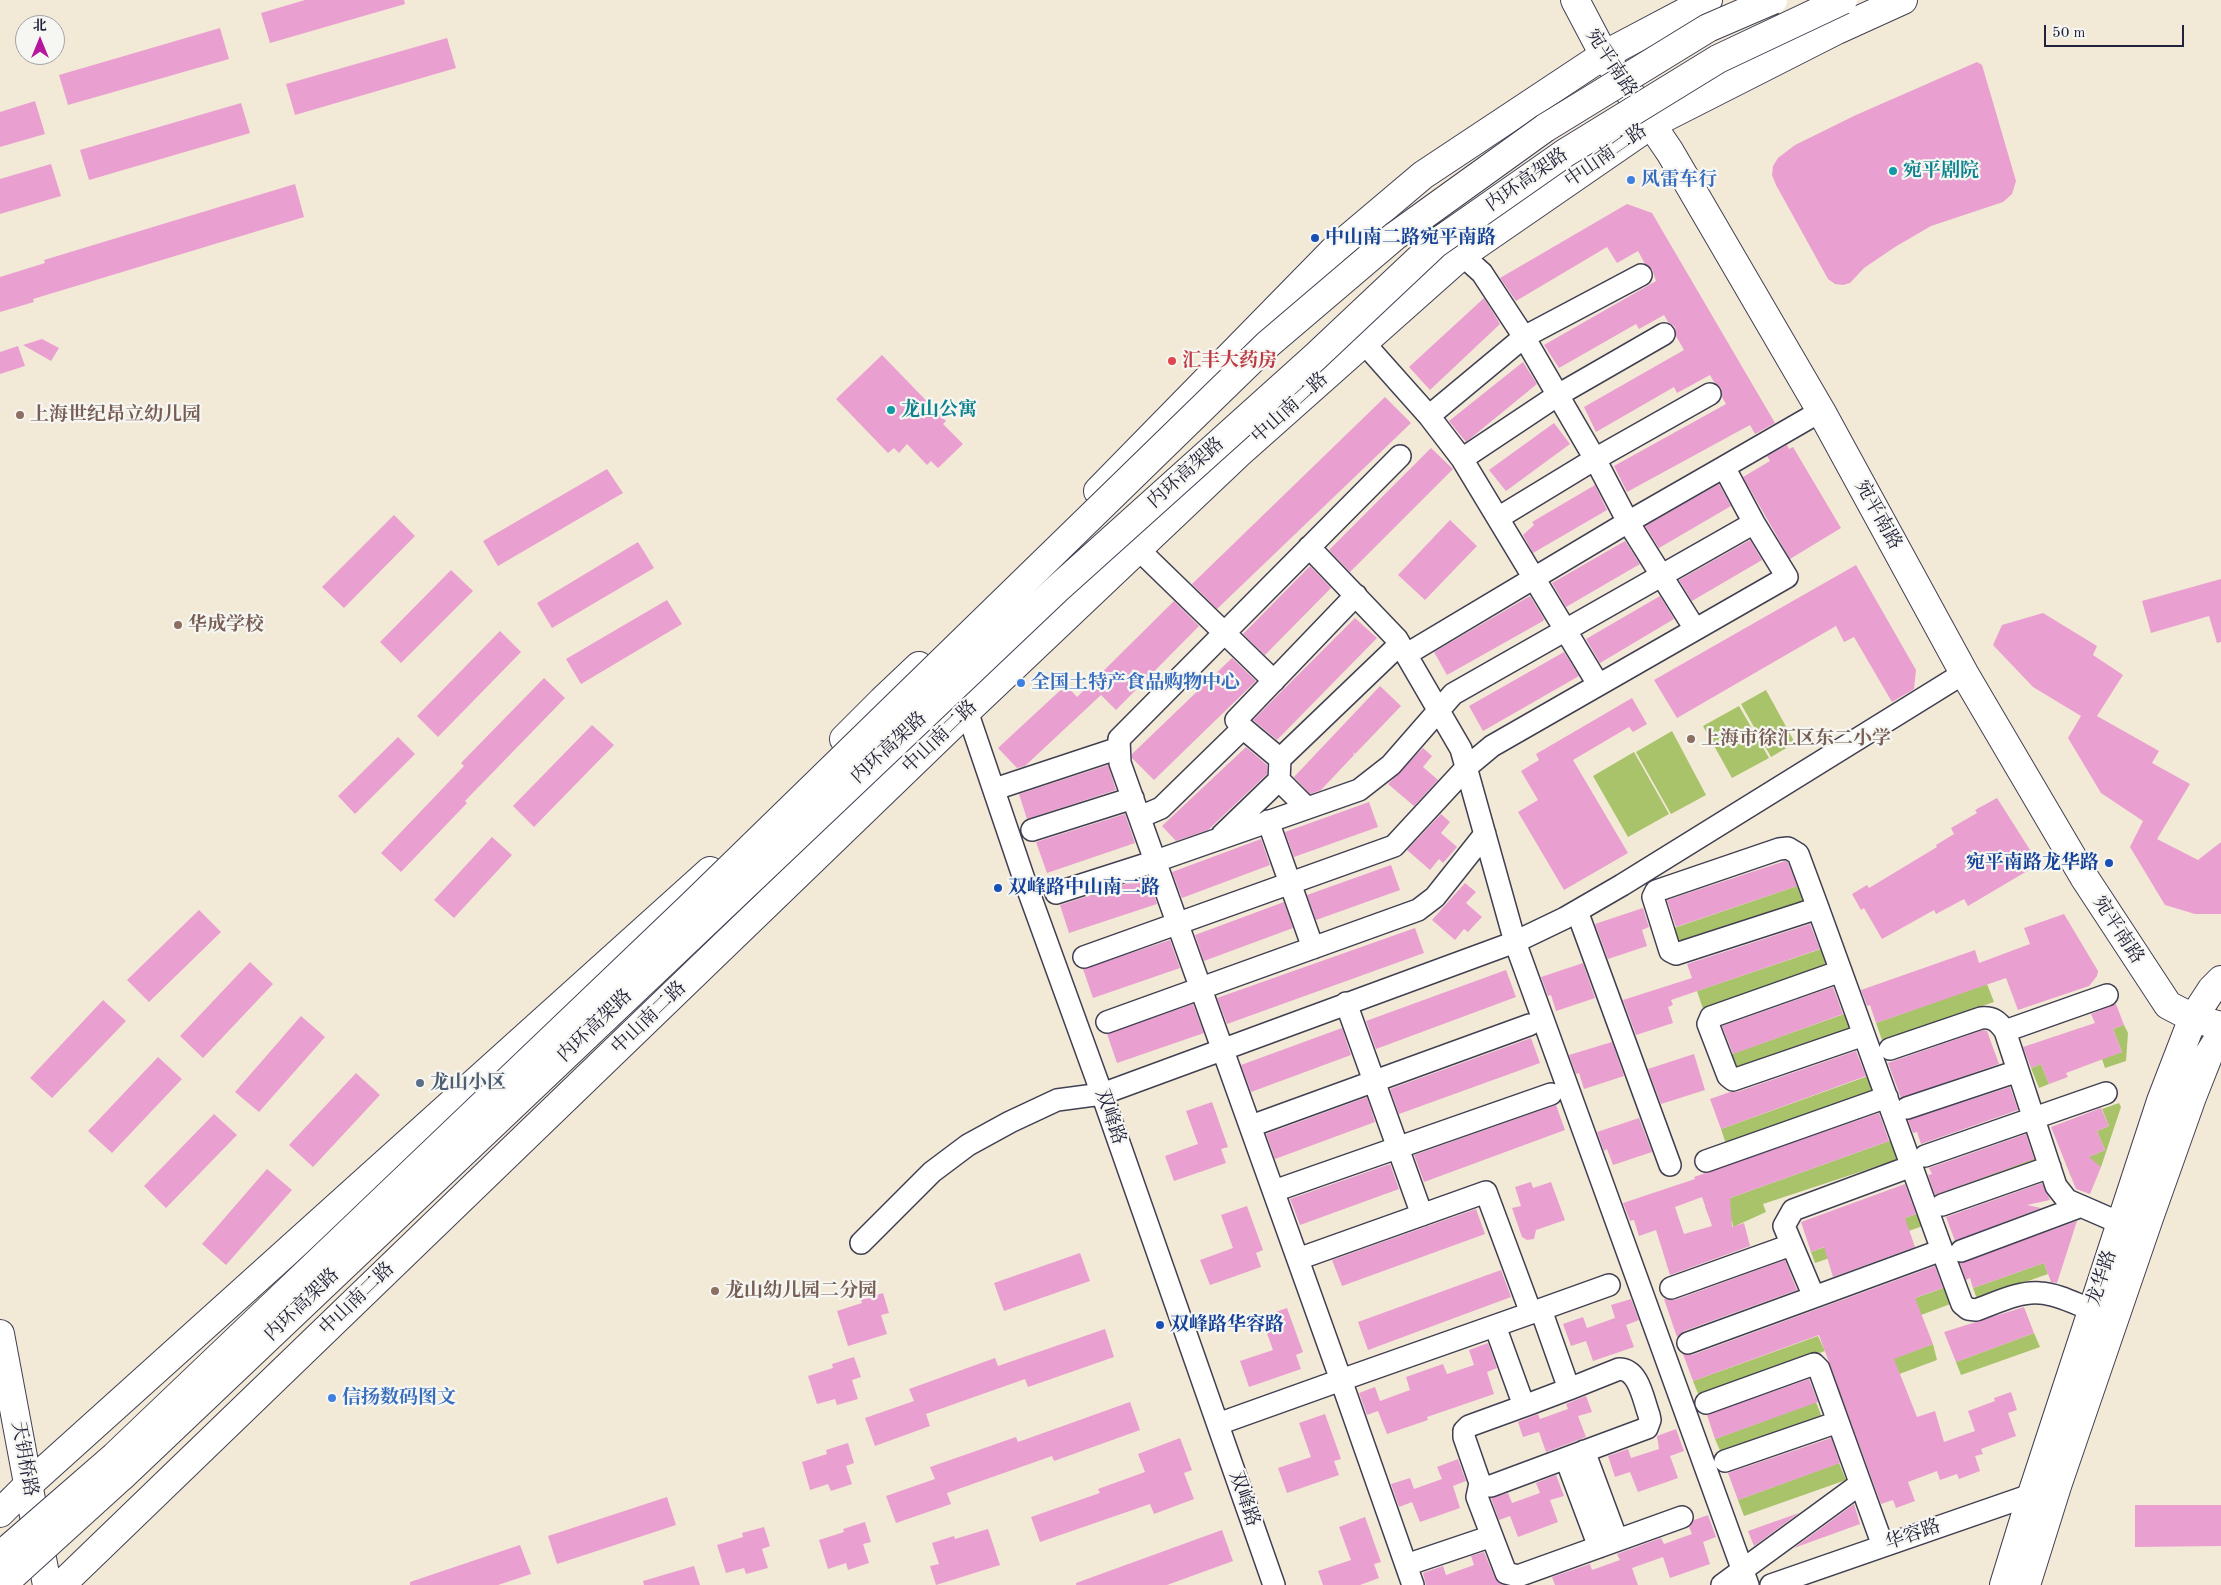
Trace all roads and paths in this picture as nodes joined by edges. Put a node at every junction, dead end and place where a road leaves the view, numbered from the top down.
1 (1575, 0) edge
2 (1708, 0) edge
3 (1773, 0) edge
4 (1844, 0) edge
5 (1903, 0) edge
6 (1604, 55) junction
7 (1652, 124) junction
8 (1462, 255) junction
9 (1640, 275) dead end
10 (1664, 334) dead end
11 (1524, 337) junction
12 (1364, 343) junction
13 (1558, 394) junction
14 (1710, 394) dead end
15 (1821, 411) junction
16 (1429, 416) junction
17 (1400, 456) dead end
18 (1462, 459) junction
19 (1595, 459) junction
20 (1724, 468) junction
21 (1498, 518) junction
22 (1628, 522) junction
23 (1754, 523) junction
24 (1309, 547) junction
25 (1138, 549) junction
26 (1660, 576) junction
27 (1533, 578) junction
28 (1356, 596) junction
29 (1564, 630) junction
30 (1695, 630) junction
31 (1225, 633) junction
32 (1404, 649) junction
33 (928, 658) junction
34 (1964, 673) junction
35 (1274, 681) junction
36 (1598, 684) junction
37 (1439, 710) junction
38 (967, 711) junction
39 (1243, 728) junction
40 (1119, 748) junction
41 (1468, 766) junction
42 (1280, 770) junction
43 (995, 789) junction
44 (1136, 807) junction
45 (1307, 808) junction
46 (1268, 821) junction
47 (1032, 830) dead end
48 (1485, 834) junction
49 (1218, 839) junction
50 (1156, 861) junction
51 (1289, 884) junction
52 (1056, 892) dead end
53 (1818, 908) junction
54 (1577, 911) junction
55 (1178, 924) junction
56 (1515, 942) junction
57 (1313, 948) junction
58 (1084, 957) dead end
59 (1841, 971) junction
60 (2221, 980) edge
61 (1202, 989) junction
62 (2107, 994) dead end
63 (1346, 1004) junction
64 (2192, 1018) junction
65 (1107, 1022) dead end
66 (1529, 1024) dead end
67 (2221, 1026) edge
68 (2005, 1031) junction
69 (1864, 1035) junction
70 (1223, 1048) junction
71 (1890, 1049) dead end
72 (2217, 1051) edge
73 (2018, 1071) junction
74 (1374, 1081) junction
75 (2106, 1093) dead end
76 (1102, 1094) junction
77 (1551, 1094) dead end
78 (1887, 1098) junction
79 (1907, 1108) dead end
80 (2034, 1119) junction
81 (1251, 1126) junction
82 (1398, 1148) junction
83 (1706, 1160) dead end
84 (1918, 1161) junction
85 (1670, 1165) dead end
86 (2050, 1167) junction
87 (1274, 1191) junction
88 (1942, 1205) dead end
89 (2079, 1207) junction
90 (1422, 1215) junction
91 (2120, 1223) junction
92 (861, 1243) dead end
93 (1792, 1245) junction
94 (1951, 1250) junction
95 (1298, 1259) junction
96 (1609, 1285) dead end
97 (1671, 1288) dead end
98 (1814, 1297) junction
99 (2092, 1310) junction
100 (1536, 1311) junction
101 (1495, 1326) junction
102 (0, 1334) edge
103 (1688, 1343) dead end
104 (1341, 1380) junction
105 (1569, 1389) junction
106 (1706, 1402) dead end
107 (1524, 1406) junction
108 (1838, 1422) junction
109 (1218, 1424) junction
110 (1575, 1455) junction
111 (1725, 1461) dead end
112 (1480, 1483) junction
113 (29, 1484) junction
114 (1860, 1484) junction
115 (2044, 1490) junction
116 (0, 1513) edge
117 (1682, 1517) dead end
118 (1492, 1536) junction
119 (1608, 1544) junction
120 (1883, 1546) junction
121 (0, 1556) edge
122 (1406, 1565) junction
123 (2, 1585) edge
124 (47, 1585) edge
125 (61, 1585) edge
126 (1274, 1585) edge
127 (1413, 1585) edge
128 (1722, 1585) edge
129 (1748, 1585) edge
130 (1771, 1585) edge
131 (2004, 1585) edge
132 (2026, 1585) edge

1 - 6 main road, 宛平南路
2 - 6 main road
3 - 121 main road, 内环高架路, bridge
4 - 123 main road, 内环高架路, bridge
5 - 7 main road, 中山南二路
6 - 7 main road, 宛平南路
6 - 33 main road
7 - 8 main road, 中山南二路
7 - 15 main road, 宛平南路
8 - 11 street
8 - 12 main road, 中山南二路
9 - 11 street
10 - 13 street
11 - 13 street
11 - 16 street
12 - 16 street
12 - 25 main road, 中山南二路
13 - 18 street
13 - 19 street
14 - 19 street
15 - 20 street
15 - 34 main road, 宛平南路
16 - 18 street
17 - 24 street
18 - 21 street
19 - 21 street
19 - 22 street
20 - 22 street
20 - 23 street
21 - 27 street
22 - 26 street
22 - 27 street
23 - 26 street
23 - 30 street
24 - 28 street
24 - 31 street
25 - 31 street
25 - 38 main road, 中山南二路
26 - 29 street
26 - 30 street
27 - 29 street
27 - 32 street
28 - 32 street
28 - 35 street
29 - 36 street
29 - 37 street
30 - 36 street
31 - 35 street
31 - 40 street
32 - 37 street
32 - 42 street
33 - 38 street, 双峰路
33 - 113 main road
34 - 54 street
34 - 64 main road, 宛平南路
35 - 39 street
36 - 41 street
37 - 41 street
37 - 45 street
38 - 43 street, 双峰路
38 - 125 main road, 中山南二路
39 - 42 street
39 - 44 street
40 - 43 street
40 - 44 street
41 - 48 street
41 - 51 street
42 - 45 street
42 - 49 street
43 - 76 street, 双峰路
44 - 47 street
44 - 50 street
45 - 46 street
46 - 49 street
46 - 51 street
48 - 56 street
48 - 57 street
49 - 50 street
50 - 52 street
50 - 55 street
51 - 55 street
51 - 57 street
53 - 53 street
53 - 59 street
54 - 56 street
54 - 85 street
55 - 58 street
55 - 61 street
56 - 63 street
56 - 129 street
57 - 61 street
59 - 69 street
59 - 69 street
60 - 64 main road, 龙华路
61 - 65 street
61 - 70 street
62 - 68 street
63 - 70 street
63 - 74 street
64 - 67 main road, 宛平南路
64 - 72 main road
64 - 91 main road, 龙华路
66 - 74 street
68 - 71 street
68 - 73 street
69 - 78 street
70 - 76 street
70 - 81 street
72 - 115 main road, 龙华路
73 - 79 street
73 - 80 street
74 - 81 street
74 - 82 street
75 - 80 street
76 - 92 street
76 - 109 street, 双峰路
77 - 82 street
78 - 83 street
78 - 84 street
80 - 84 street
80 - 86 street
81 - 87 street
82 - 87 street
82 - 90 street
84 - 93 street
84 - 94 street
86 - 88 street
86 - 89 street
87 - 95 street
89 - 91 street
89 - 94 street
90 - 95 street
90 - 100 street
91 - 99 main road, 龙华路
93 - 97 street
93 - 98 street
94 - 98 street
94 - 99 street
95 - 104 street
96 - 100 street
98 - 103 street
99 - 115 main road, 龙华路
100 - 101 street
100 - 105 street
101 - 104 street
101 - 107 street
102 - 113 main road, 天钥桥路
104 - 109 street
104 - 122 street
105 - 107 street
105 - 110 street
106 - 108 street
107 - 112 street
108 - 111 street
108 - 114 street
109 - 126 street, 双峰路
110 - 112 street
110 - 119 street
112 - 118 street
113 - 116 main road
113 - 124 main road, 天钥桥路
114 - 120 street
114 - 128 street
115 - 120 street, 华容路
115 - 131 main road, 龙华路
115 - 132 main road, 龙华路
117 - 119 street
118 - 119 street
118 - 122 street
120 - 130 street, 华容路
122 - 127 street

